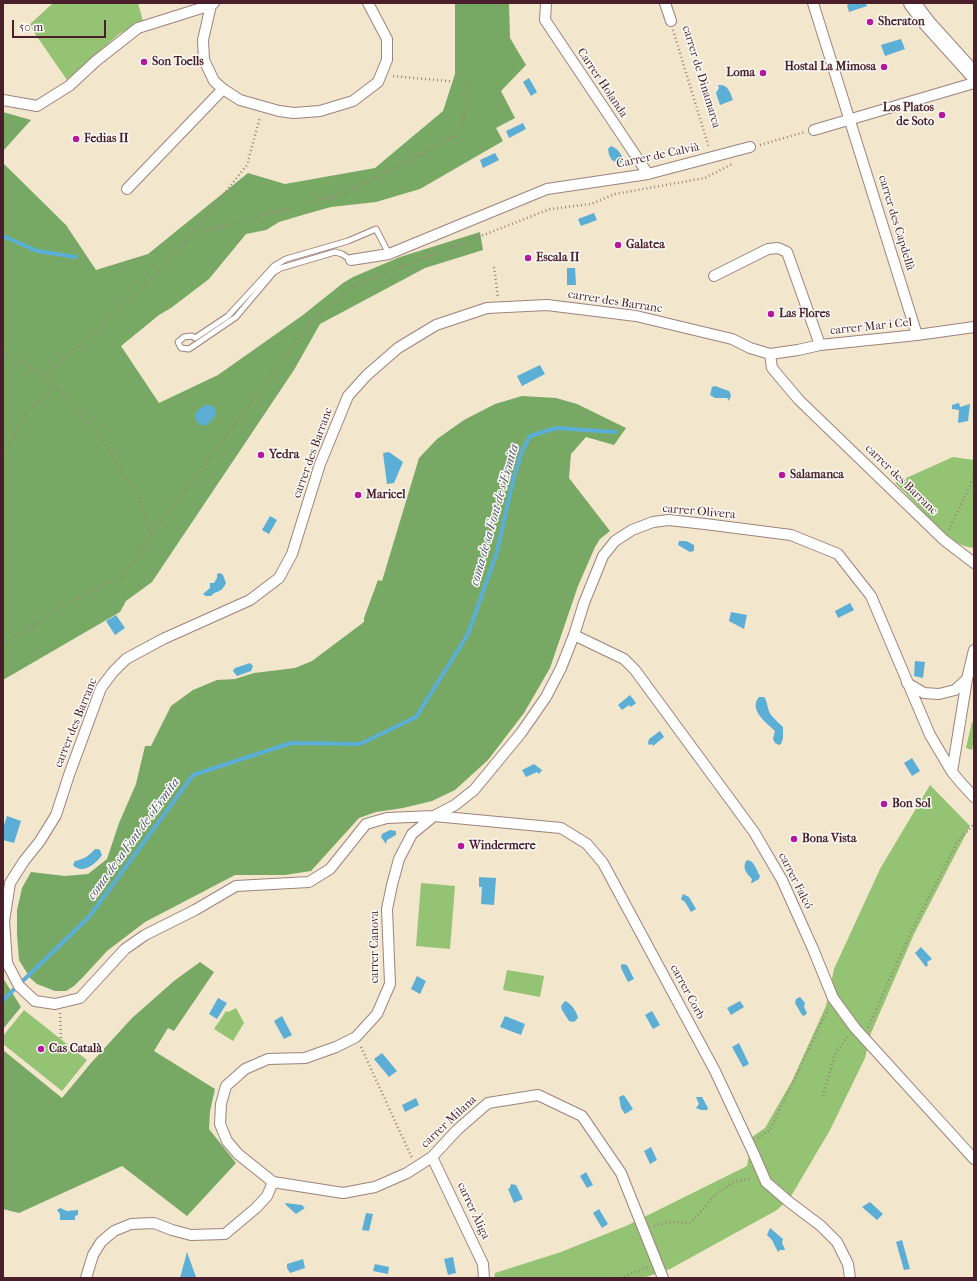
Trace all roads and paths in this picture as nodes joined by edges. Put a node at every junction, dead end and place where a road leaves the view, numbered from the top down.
1 (368, 3) edge
2 (546, 3) edge
3 (665, 3) edge
4 (813, 3) edge
5 (912, 3) edge
6 (212, 4) edge
7 (670, 21) joint
8 (381, 75) junction
9 (974, 75) edge
10 (974, 83) edge
11 (223, 89) junction
12 (3, 100) edge
13 (263, 107) junction
14 (850, 119) junction
15 (814, 130) joint
16 (750, 148) junction
17 (712, 158) junction
18 (648, 174) junction
19 (127, 189) dead end
20 (191, 235) junction
21 (389, 254) junction
22 (351, 260) joint
23 (494, 267) dead end
24 (714, 276) dead end
25 (499, 307) junction
26 (974, 327) edge
27 (917, 335) junction
28 (820, 345) junction
29 (3, 351) edge
30 (770, 354) junction
31 (44, 376) junction
32 (55, 388) junction
33 (3, 449) edge
34 (974, 477) edge
35 (151, 535) junction
36 (944, 540) junction
37 (974, 562) edge
38 (574, 635) junction
39 (3, 644) edge
40 (974, 650) edge
41 (967, 679) junction
42 (907, 683) junction
43 (952, 772) junction
44 (974, 797) edge
45 (434, 816) junction
46 (974, 824) edge
47 (833, 998) junction
48 (60, 1002) junction
49 (855, 1028) junction
50 (356, 1037) junction
51 (864, 1038) junction
52 (61, 1040) dead end
53 (823, 1096) dead end
54 (749, 1143) junction
55 (432, 1157) junction
56 (974, 1158) edge
57 (416, 1167) junction
58 (273, 1182) junction
59 (766, 1182) junction
60 (644, 1229) junction
61 (657, 1263) junction
62 (86, 1278) edge
63 (484, 1278) edge
64 (620, 1278) edge
65 (663, 1278) edge
66 (850, 1278) edge

1 - 8 street
2 - 18 street, Carrer Holanda
3 - 7 street, carrer de Dinamarca
4 - 14 street, carrer des Capdellà
5 - 9 main road
6 - 11 street
6 - 12 street
7 - 17 path, carrer de Dinamarca
8 - 13 street
8 - 20 path
10 - 14 street
11 - 13 street
11 - 19 street
13 - 20 path
14 - 15 street
14 - 27 street, carrer des Capdellà
15 - 16 path
16 - 17 street, Carrer de Calvià
16 - 35 path
17 - 18 street, Carrer de Calvià
18 - 21 street, Carrer de Calvià
20 - 31 path
21 - 22 street, Carrer de Calvià
21 - 22 lane
23 - 25 path
24 - 28 street
25 - 30 street, carrer des Barranc
25 - 48 street, carrer des Barranc
26 - 27 street, carrer Mar i Cel
27 - 28 street, carrer Mar i Cel
28 - 30 street, carrer Mar i Cel
29 - 31 path
30 - 36 street, carrer des Barranc
31 - 32 path
32 - 33 path
32 - 35 path
34 - 36 path
35 - 39 path
36 - 37 street, carrer des Barranc
38 - 42 street, carrer Olivera
38 - 45 street, carrer Olivera
38 - 47 street, carrer Falcó
40 - 41 street
41 - 42 street
41 - 43 street
42 - 43 street, carrer Olivera
43 - 44 street, carrer Olivera
45 - 48 street
45 - 50 street, carrer Canova
45 - 54 street, carrer Corb
46 - 51 path
47 - 49 street, carrer Falcó
47 - 54 path
48 - 52 path
49 - 51 street, carrer Falcó
49 - 53 path
50 - 57 path
50 - 58 street, carrer Canova
51 - 56 street, carrer Falcó
54 - 59 street, carrer Corb
55 - 57 street, carrer Milana
55 - 60 street, carrer Milana
55 - 63 street, carrer Àliga
57 - 58 street, carrer Milana
58 - 62 street
59 - 60 path
59 - 66 street, carrer Corb
60 - 61 street, carrer Milana
61 - 64 path
61 - 65 street, carrer Milana

